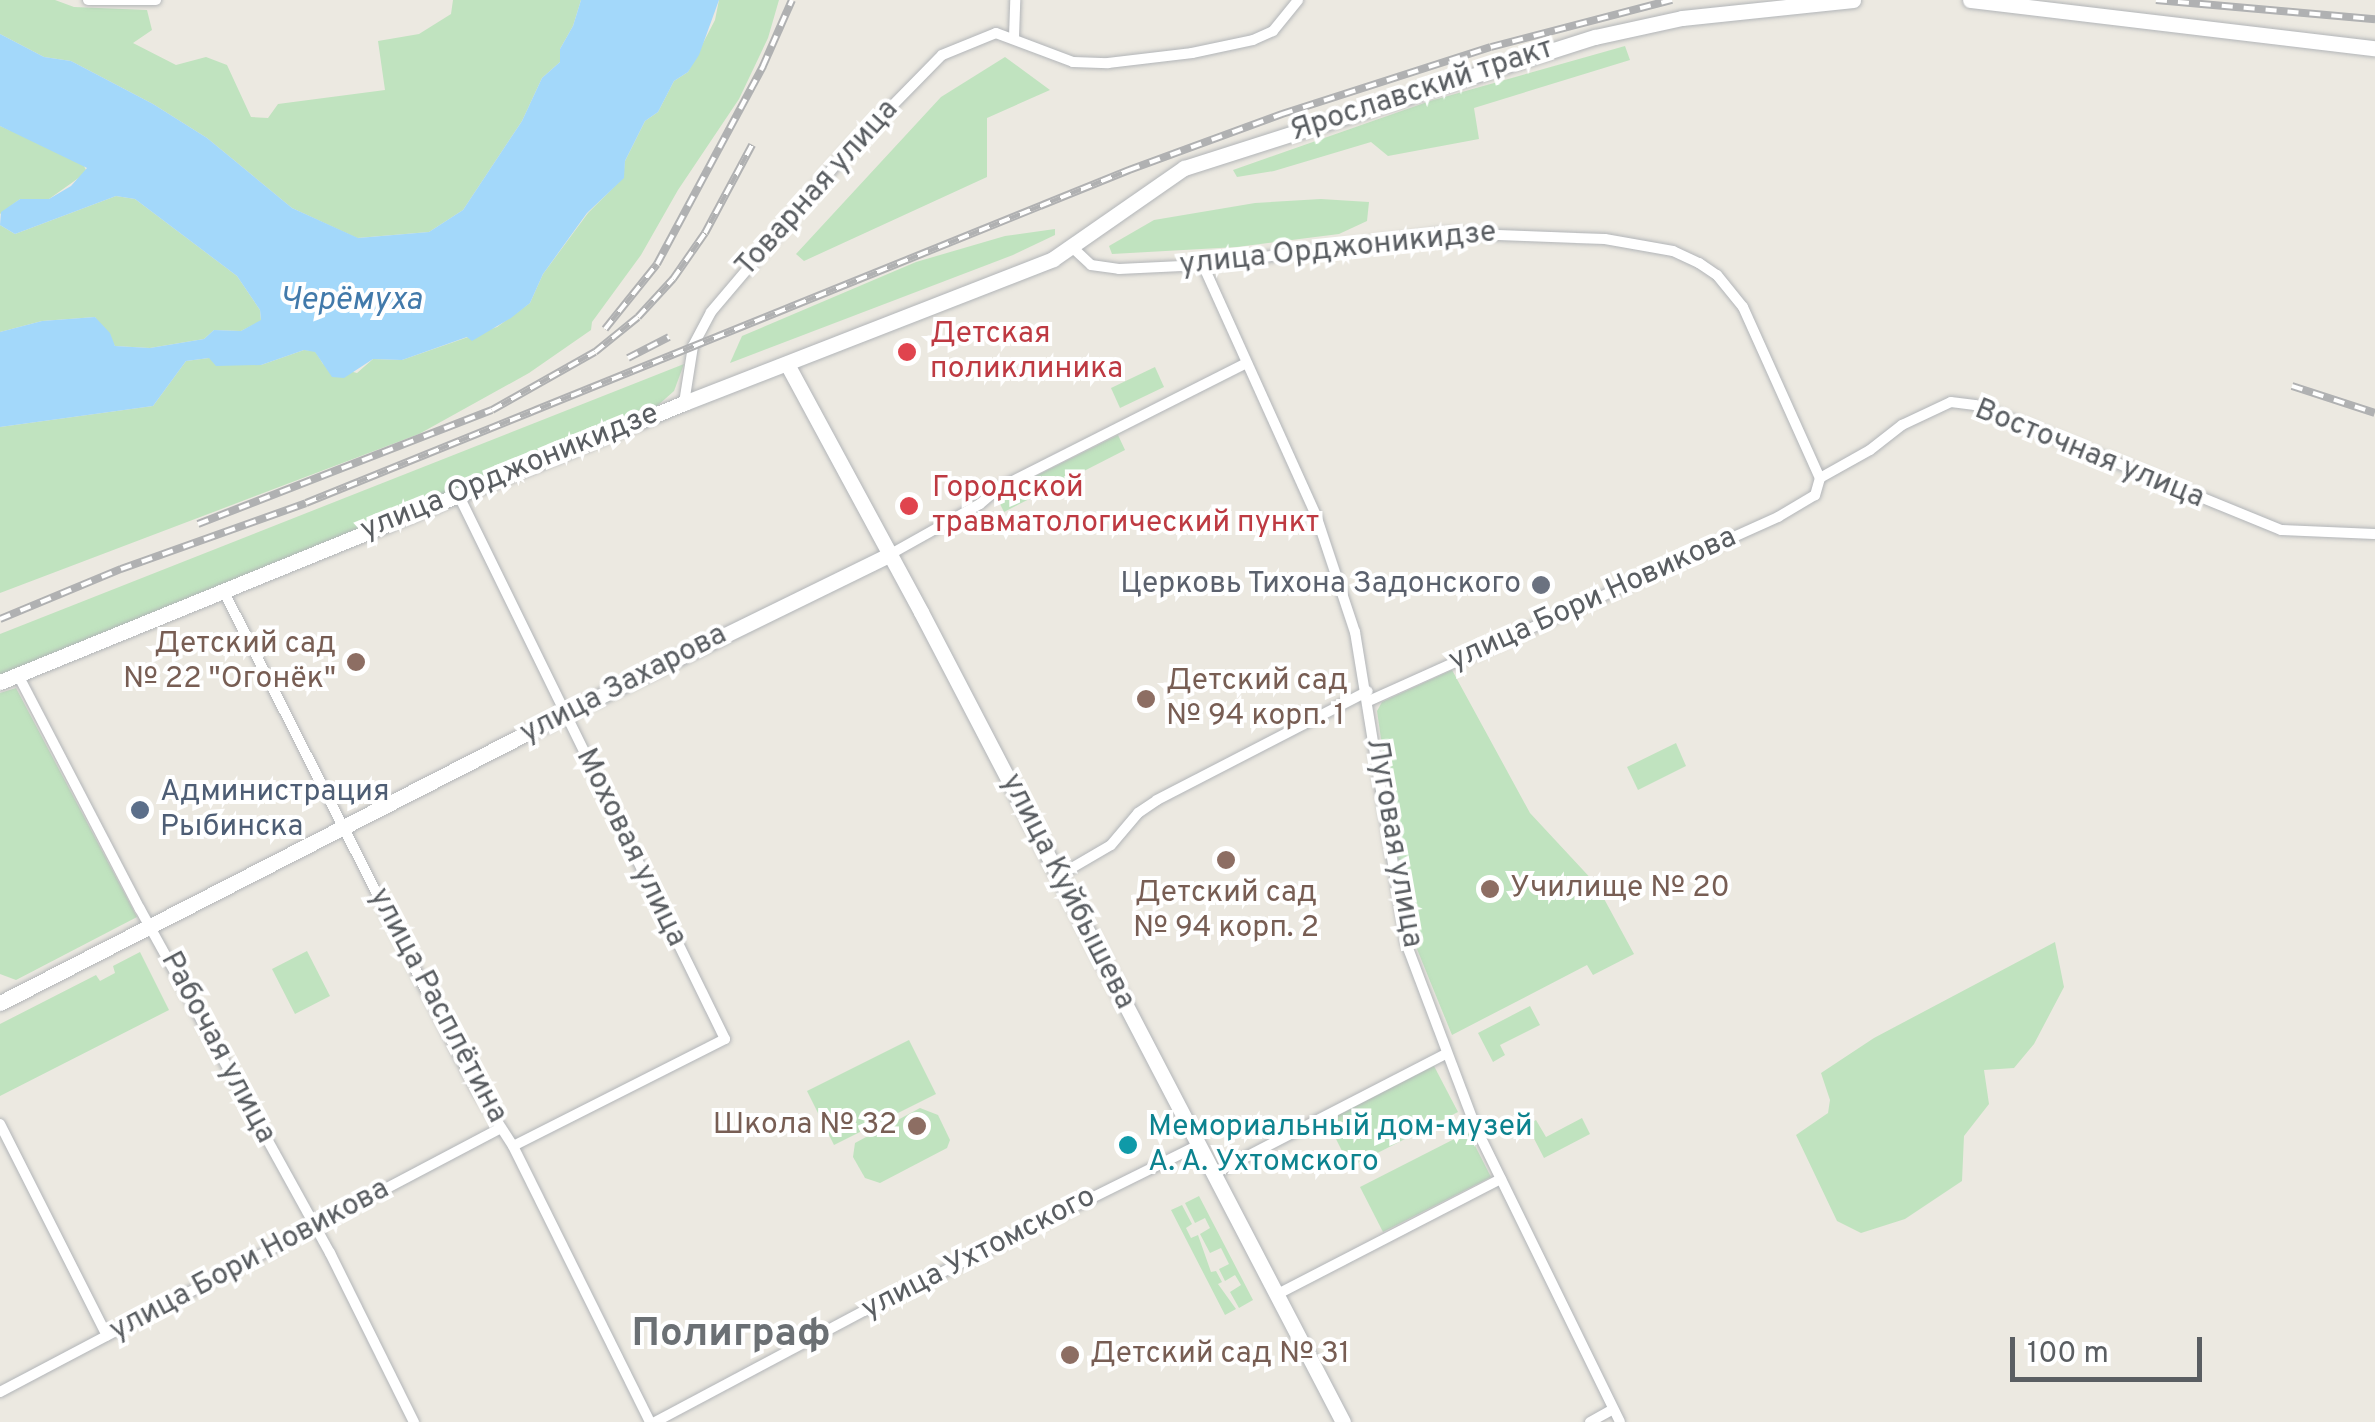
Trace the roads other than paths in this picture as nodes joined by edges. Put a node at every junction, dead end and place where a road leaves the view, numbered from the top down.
1 (88, 0) edge
2 (156, 0) edge
3 (1015, 0) edge
4 (1298, 0) edge
5 (1853, 0) edge
6 (1970, 0) edge
7 (1014, 37) junction
8 (2375, 48) edge
9 (1073, 248) junction
10 (1203, 265) junction
11 (1023, 270) joint
12 (1246, 363) junction
13 (787, 364) junction
14 (684, 403) junction
15 (1820, 478) junction
16 (458, 494) junction
17 (2375, 534) edge
18 (889, 555) junction
19 (224, 590) junction
20 (18, 675) junction
21 (0, 682) edge
22 (1369, 696) junction
23 (564, 714) junction
24 (343, 827) junction
25 (1058, 876) junction
26 (150, 926) junction
27 (2, 996) edge
28 (1447, 1053) junction
29 (0, 1124) edge
30 (499, 1129) junction
31 (1198, 1145) junction
32 (513, 1146) junction
33 (1213, 1174) junction
34 (1501, 1179) junction
35 (313, 1227) junction
36 (1276, 1295) junction
37 (107, 1336) junction
38 (0, 1392) edge
39 (1613, 1409) junction
40 (414, 1422) edge
41 (653, 1422) edge
42 (1342, 1422) edge
43 (1590, 1422) edge
44 (1620, 1422) edge

1 - 2 street
3 - 7 street
4 - 7 street
5 - 9 street, Ярославский тракт
6 - 8 street
7 - 14 street, Товарная улица
9 - 10 street, улица Орджоникидзе
9 - 11 street, Ярославский тракт
10 - 12 street, Луговая улица
10 - 15 street, улица Орджоникидзе
11 - 13 street, улица Орджоникидзе
12 - 18 street, улица Захарова
12 - 22 street, Луговая улица
13 - 14 street, улица Орджоникидзе
13 - 18 street, улица Куйбышева
14 - 16 street, улица Орджоникидзе
15 - 17 street, Восточная улица
15 - 22 street, улица Бори Новикова
16 - 19 street, улица Орджоникидзе
16 - 23 street, Моховая улица
18 - 23 street, улица Захарова
18 - 25 street, улица Куйбышева
19 - 20 street, улица Орджоникидзе
19 - 24 street, улица Расплётина
20 - 21 street, улица Орджоникидзе
20 - 26 street, Рабочая улица
22 - 25 street, улица Бори Новикова
22 - 28 street, Луговая улица
23 - 24 street, улица Захарова
23 - 32 street, Моховая улица
24 - 26 street, улица Захарова
24 - 30 street, улица Расплётина
25 - 31 street, улица Куйбышева
26 - 27 street, улица Захарова
26 - 35 street, Рабочая улица
28 - 33 street
28 - 34 street, Луговая улица
29 - 37 street
30 - 32 street, улица Расплётина
30 - 35 street, улица Бори Новикова
31 - 33 street, улица Куйбышева
31 - 41 street, улица Ухтомского
32 - 41 street, улица Расплётина
33 - 36 street, улица Куйбышева
34 - 36 street
34 - 39 street, Луговая улица
35 - 37 street, улица Бори Новикова
35 - 40 street, Рабочая улица
36 - 42 street, улица Куйбышева
37 - 38 street, улица Бори Новикова
39 - 43 street
39 - 44 street, Луговая улица

